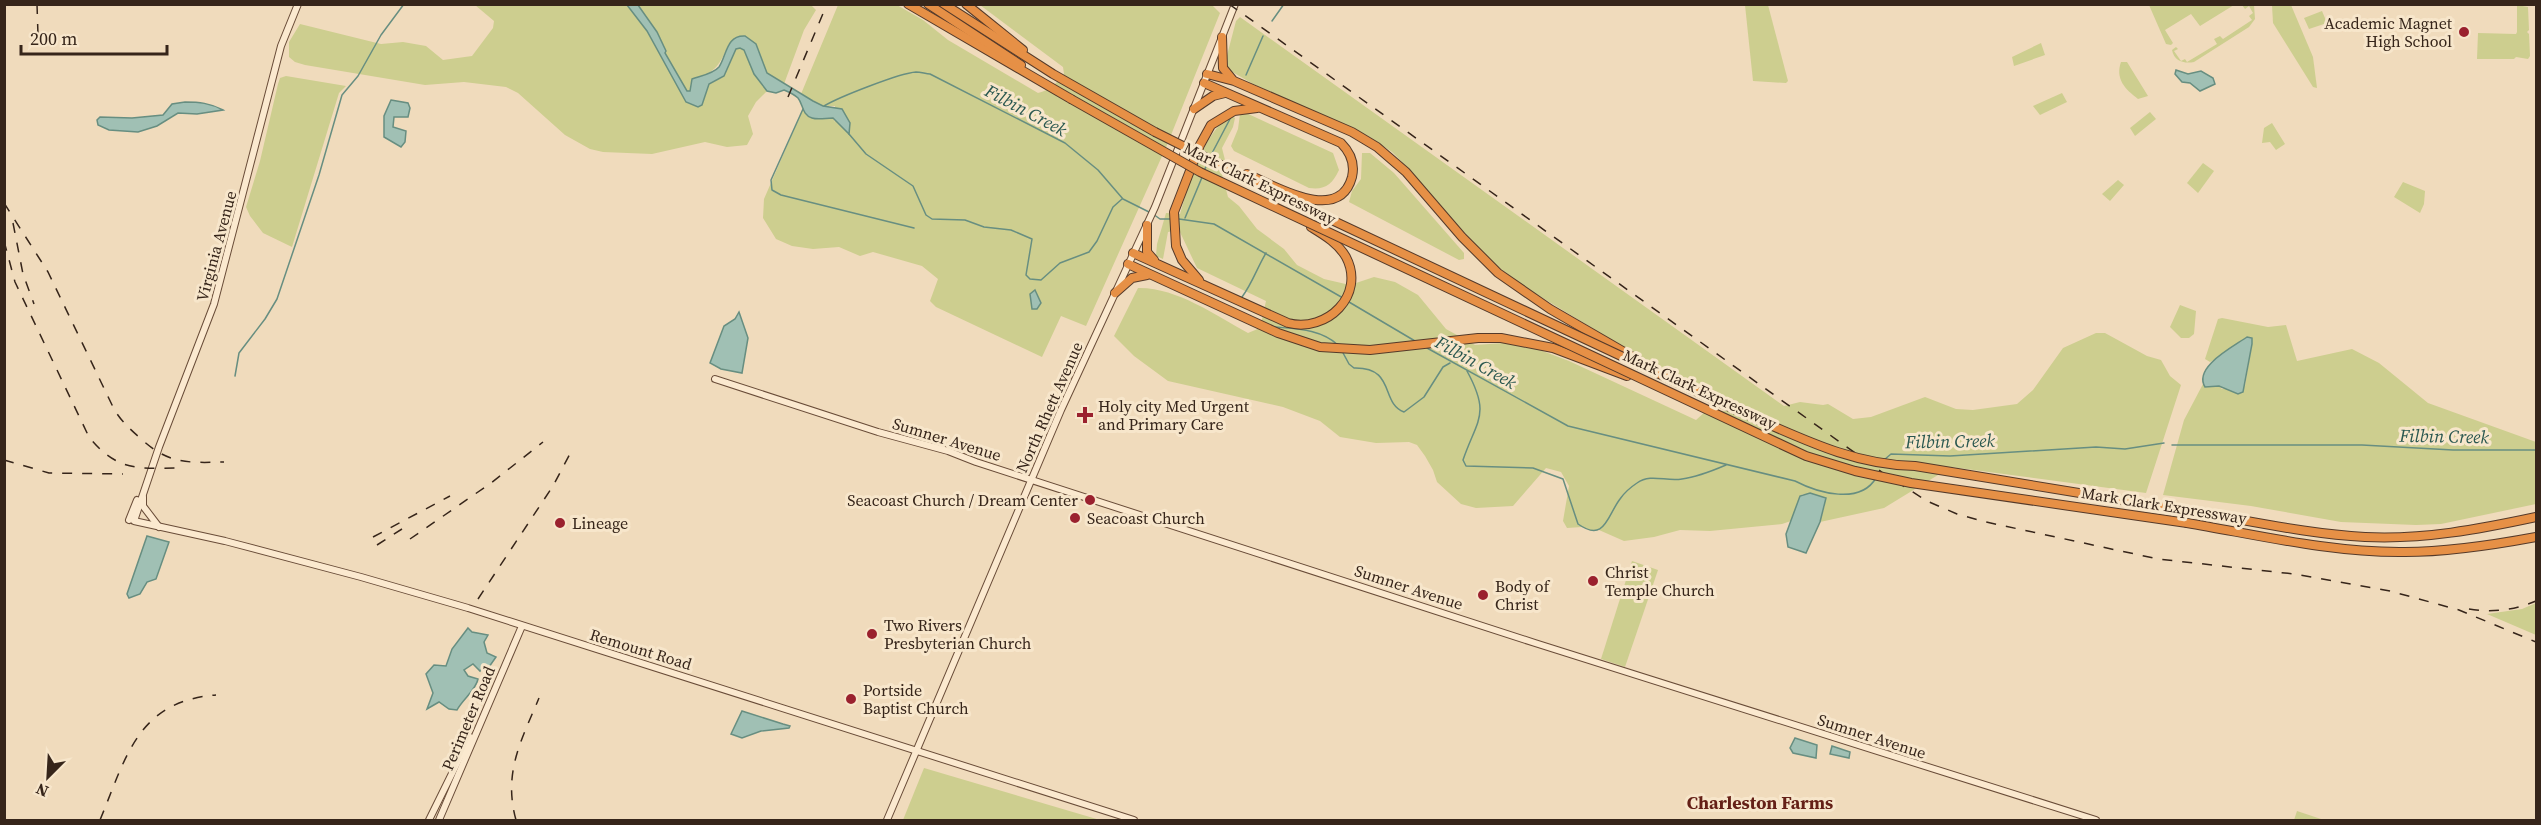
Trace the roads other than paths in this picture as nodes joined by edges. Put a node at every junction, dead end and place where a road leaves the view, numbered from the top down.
1 (298, 4) edge
2 (908, 4) edge
3 (928, 4) edge
4 (944, 4) edge
5 (966, 4) edge
6 (1235, 4) edge
7 (1222, 37) junction
8 (1053, 74) junction
9 (1207, 74) junction
10 (1234, 81) junction
11 (1204, 83) junction
12 (1225, 93) junction
13 (1071, 99) junction
14 (1194, 109) junction
15 (1262, 109) junction
16 (1199, 155) junction
17 (1300, 220) junction
18 (1147, 225) junction
19 (1133, 253) junction
20 (1128, 264) junction
21 (1161, 265) junction
22 (1150, 275) junction
23 (1212, 289) junction
24 (1115, 292) junction
25 (1654, 370) junction
26 (715, 379) dead end
27 (1664, 390) junction
28 (1032, 479) junction
29 (143, 492) junction
30 (2536, 517) edge
31 (131, 520) joint
32 (159, 527) junction
33 (2536, 537) edge
34 (522, 626) junction
35 (480, 722) junction
36 (916, 751) junction
37 (429, 820) edge
38 (440, 820) edge
39 (887, 820) edge
40 (1134, 820) edge
41 (2096, 820) edge

1 - 29 main road, Virginia Avenue
2 - 13 highway
3 - 13 highway, Mark Clark Expressway
4 - 8 highway, Mark Clark Expressway
5 - 8 highway
6 - 7 main road, North Rhett Avenue
7 - 9 main road, North Rhett Avenue
7 - 10 highway
8 - 16 highway, Mark Clark Expressway, bridge
9 - 10 highway
9 - 11 main road, North Rhett Avenue
10 - 25 highway, bridge
11 - 12 highway
11 - 14 main road, North Rhett Avenue
12 - 14 highway
12 - 15 highway
13 - 17 highway, Mark Clark Expressway, bridge
14 - 18 main road, North Rhett Avenue
15 - 16 highway, bridge
15 - 23 highway
16 - 25 highway, Mark Clark Expressway, bridge
17 - 23 highway, bridge
17 - 27 highway, Mark Clark Expressway, bridge
18 - 19 main road, North Rhett Avenue
18 - 21 highway
19 - 20 main road, North Rhett Avenue
19 - 21 highway
20 - 22 highway
20 - 24 main road, North Rhett Avenue
21 - 23 highway
22 - 24 highway
22 - 27 highway, bridge
24 - 28 main road, North Rhett Avenue
25 - 30 highway, Mark Clark Expressway, bridge
26 - 28 main road, Sumner Avenue
27 - 33 highway, Mark Clark Expressway, bridge
28 - 36 main road, North Rhett Avenue
28 - 41 main road, Sumner Avenue
29 - 31 main road, Virginia Avenue
29 - 32 main road
31 - 32 main road, Remount Road
32 - 34 main road, Remount Road
34 - 35 main road, Perimeter Road
34 - 36 main road, Remount Road
35 - 37 main road
35 - 38 main road, Perimeter Road
36 - 39 main road, North Rhett Avenue
36 - 40 main road, Remount Road

